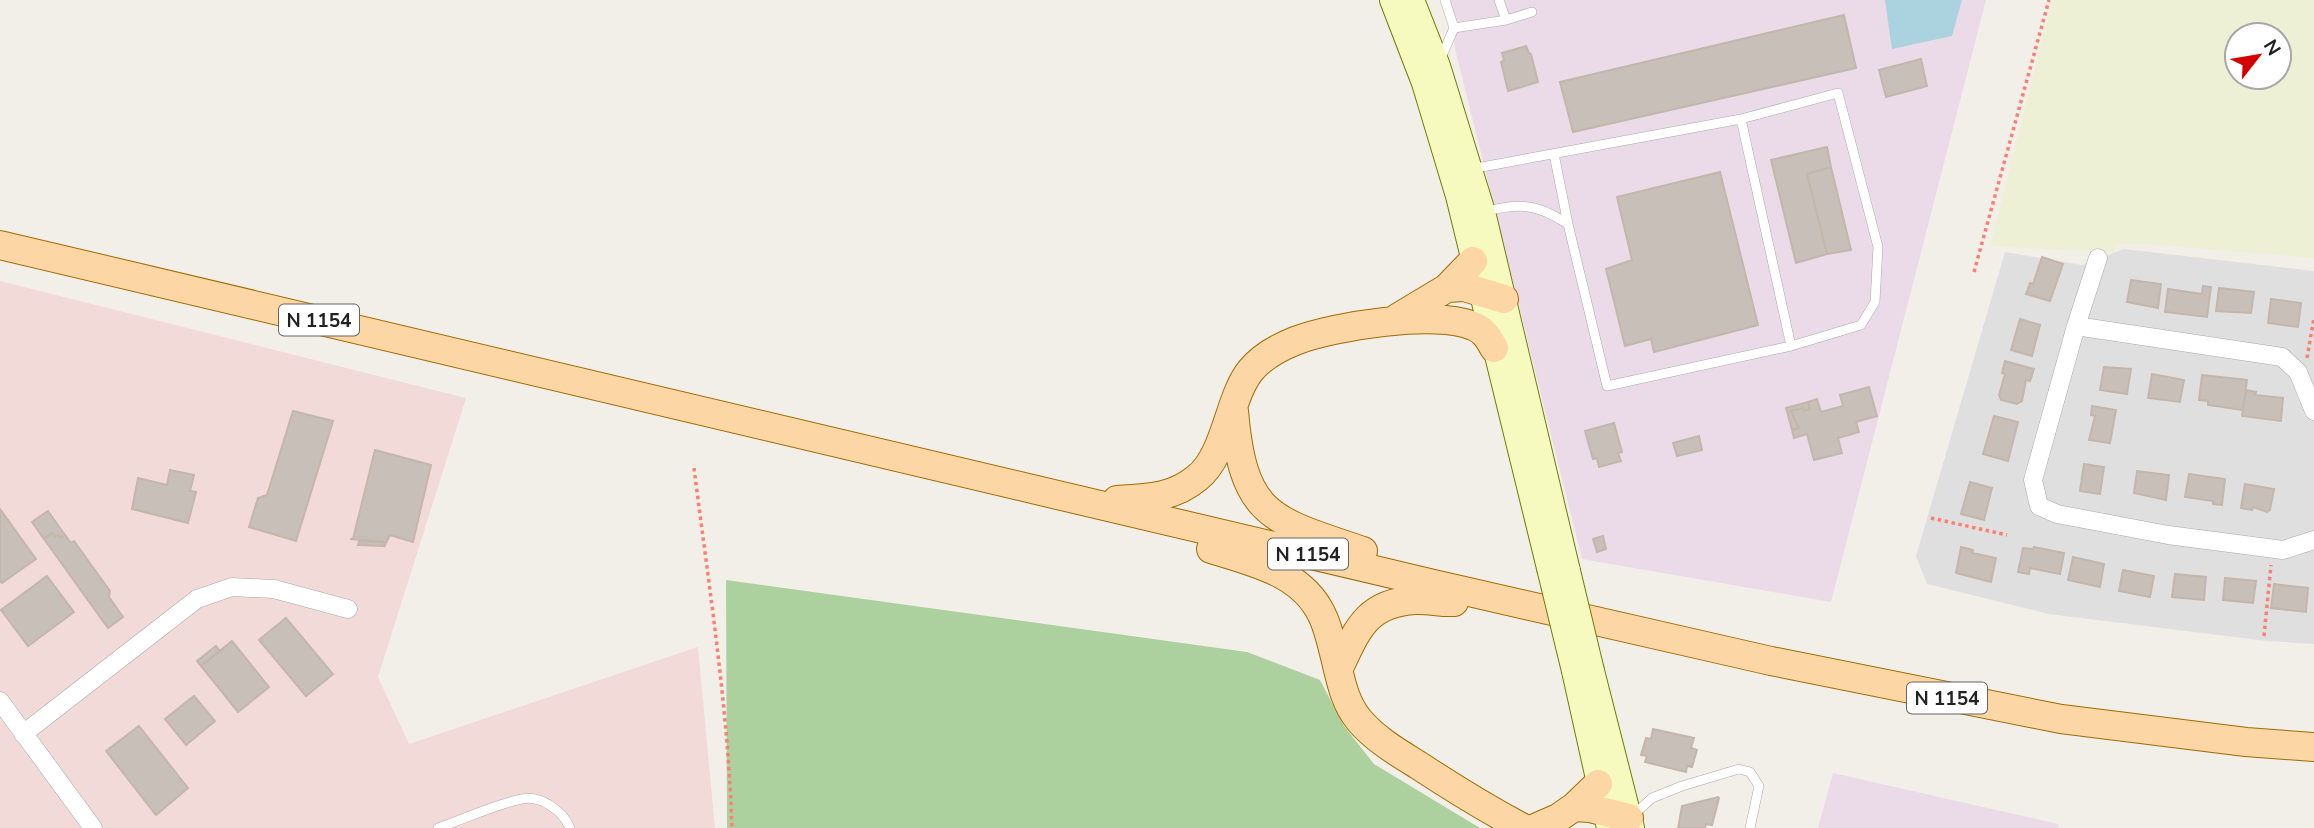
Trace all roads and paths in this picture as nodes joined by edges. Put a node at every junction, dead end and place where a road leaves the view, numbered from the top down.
1 (1392, 0) edge
2 (1412, 0) edge
3 (1445, 0) edge
4 (1499, 0) edge
5 (2049, 0) edge
6 (1532, 12) dead end
7 (1506, 20) junction
8 (1454, 28) junction
9 (1438, 66) junction
10 (1741, 119) junction
11 (1554, 154) junction
12 (1471, 169) junction
13 (1458, 195) junction
14 (1483, 212) junction
15 (1567, 224) junction
16 (0, 245) edge
17 (2098, 258) dead end
18 (1473, 261) junction
19 (1974, 272) dead end
20 (1447, 288) junction
21 (1490, 301) junction
22 (2314, 318) edge
23 (1394, 320) junction
24 (1459, 321) junction
25 (2076, 326) junction
26 (1791, 346) junction
27 (1494, 348) junction
28 (2298, 372) junction
29 (1234, 408) junction
30 (2314, 411) edge
31 (694, 468) dead end
32 (1087, 501) junction
33 (1931, 518) dead end
34 (1181, 524) junction
35 (2007, 536) dead end
36 (2314, 540) edge
37 (2273, 549) junction
38 (1559, 570) junction
39 (1434, 584) junction
40 (1490, 596) junction
41 (348, 609) dead end
42 (2264, 636) dead end
43 (1338, 670) junction
44 (1583, 671) junction
45 (0, 701) edge
46 (23, 734) junction
47 (2314, 747) edge
48 (1615, 816) edge
49 (93, 828) edge
50 (438, 828) edge
51 (570, 828) edge
52 (732, 828) edge
53 (1523, 828) edge
54 (1535, 828) edge
55 (1750, 828) edge

1 - 13 main road
2 - 9 main road
3 - 8 lane
4 - 7 lane
5 - 19 path
6 - 7 lane
7 - 8 lane
8 - 9 lane
9 - 12 main road
10 - 11 lane
10 - 26 lane
10 - 26 lane
11 - 12 lane
11 - 15 lane
12 - 13 lane
12 - 14 main road
13 - 14 lane
13 - 18 main road
14 - 15 lane
14 - 21 main road
15 - 26 lane
16 - 32 main road, N 1154
17 - 25 street
18 - 20 main road
18 - 21 main road
20 - 21 main road
20 - 23 main road
21 - 24 main road
21 - 27 main road
21 - 38 main road
22 - 28 path
23 - 24 main road
23 - 29 main road
24 - 27 main road
25 - 28 street
25 - 37 street
27 - 38 main road
28 - 30 street
29 - 32 main road
29 - 39 main road
31 - 52 path
32 - 34 main road, N 1154
33 - 35 path
34 - 39 main road, N 1154
34 - 43 main road
36 - 37 street
37 - 42 path
38 - 44 main road, bridge
39 - 40 main road, N 1154
40 - 43 main road
40 - 47 main road, N 1154
41 - 46 street
43 - 53 main road
44 - 48 main road
44 - 48 main road
45 - 46 street
46 - 49 street
48 - 54 main road
48 - 55 lane
50 - 51 lane

